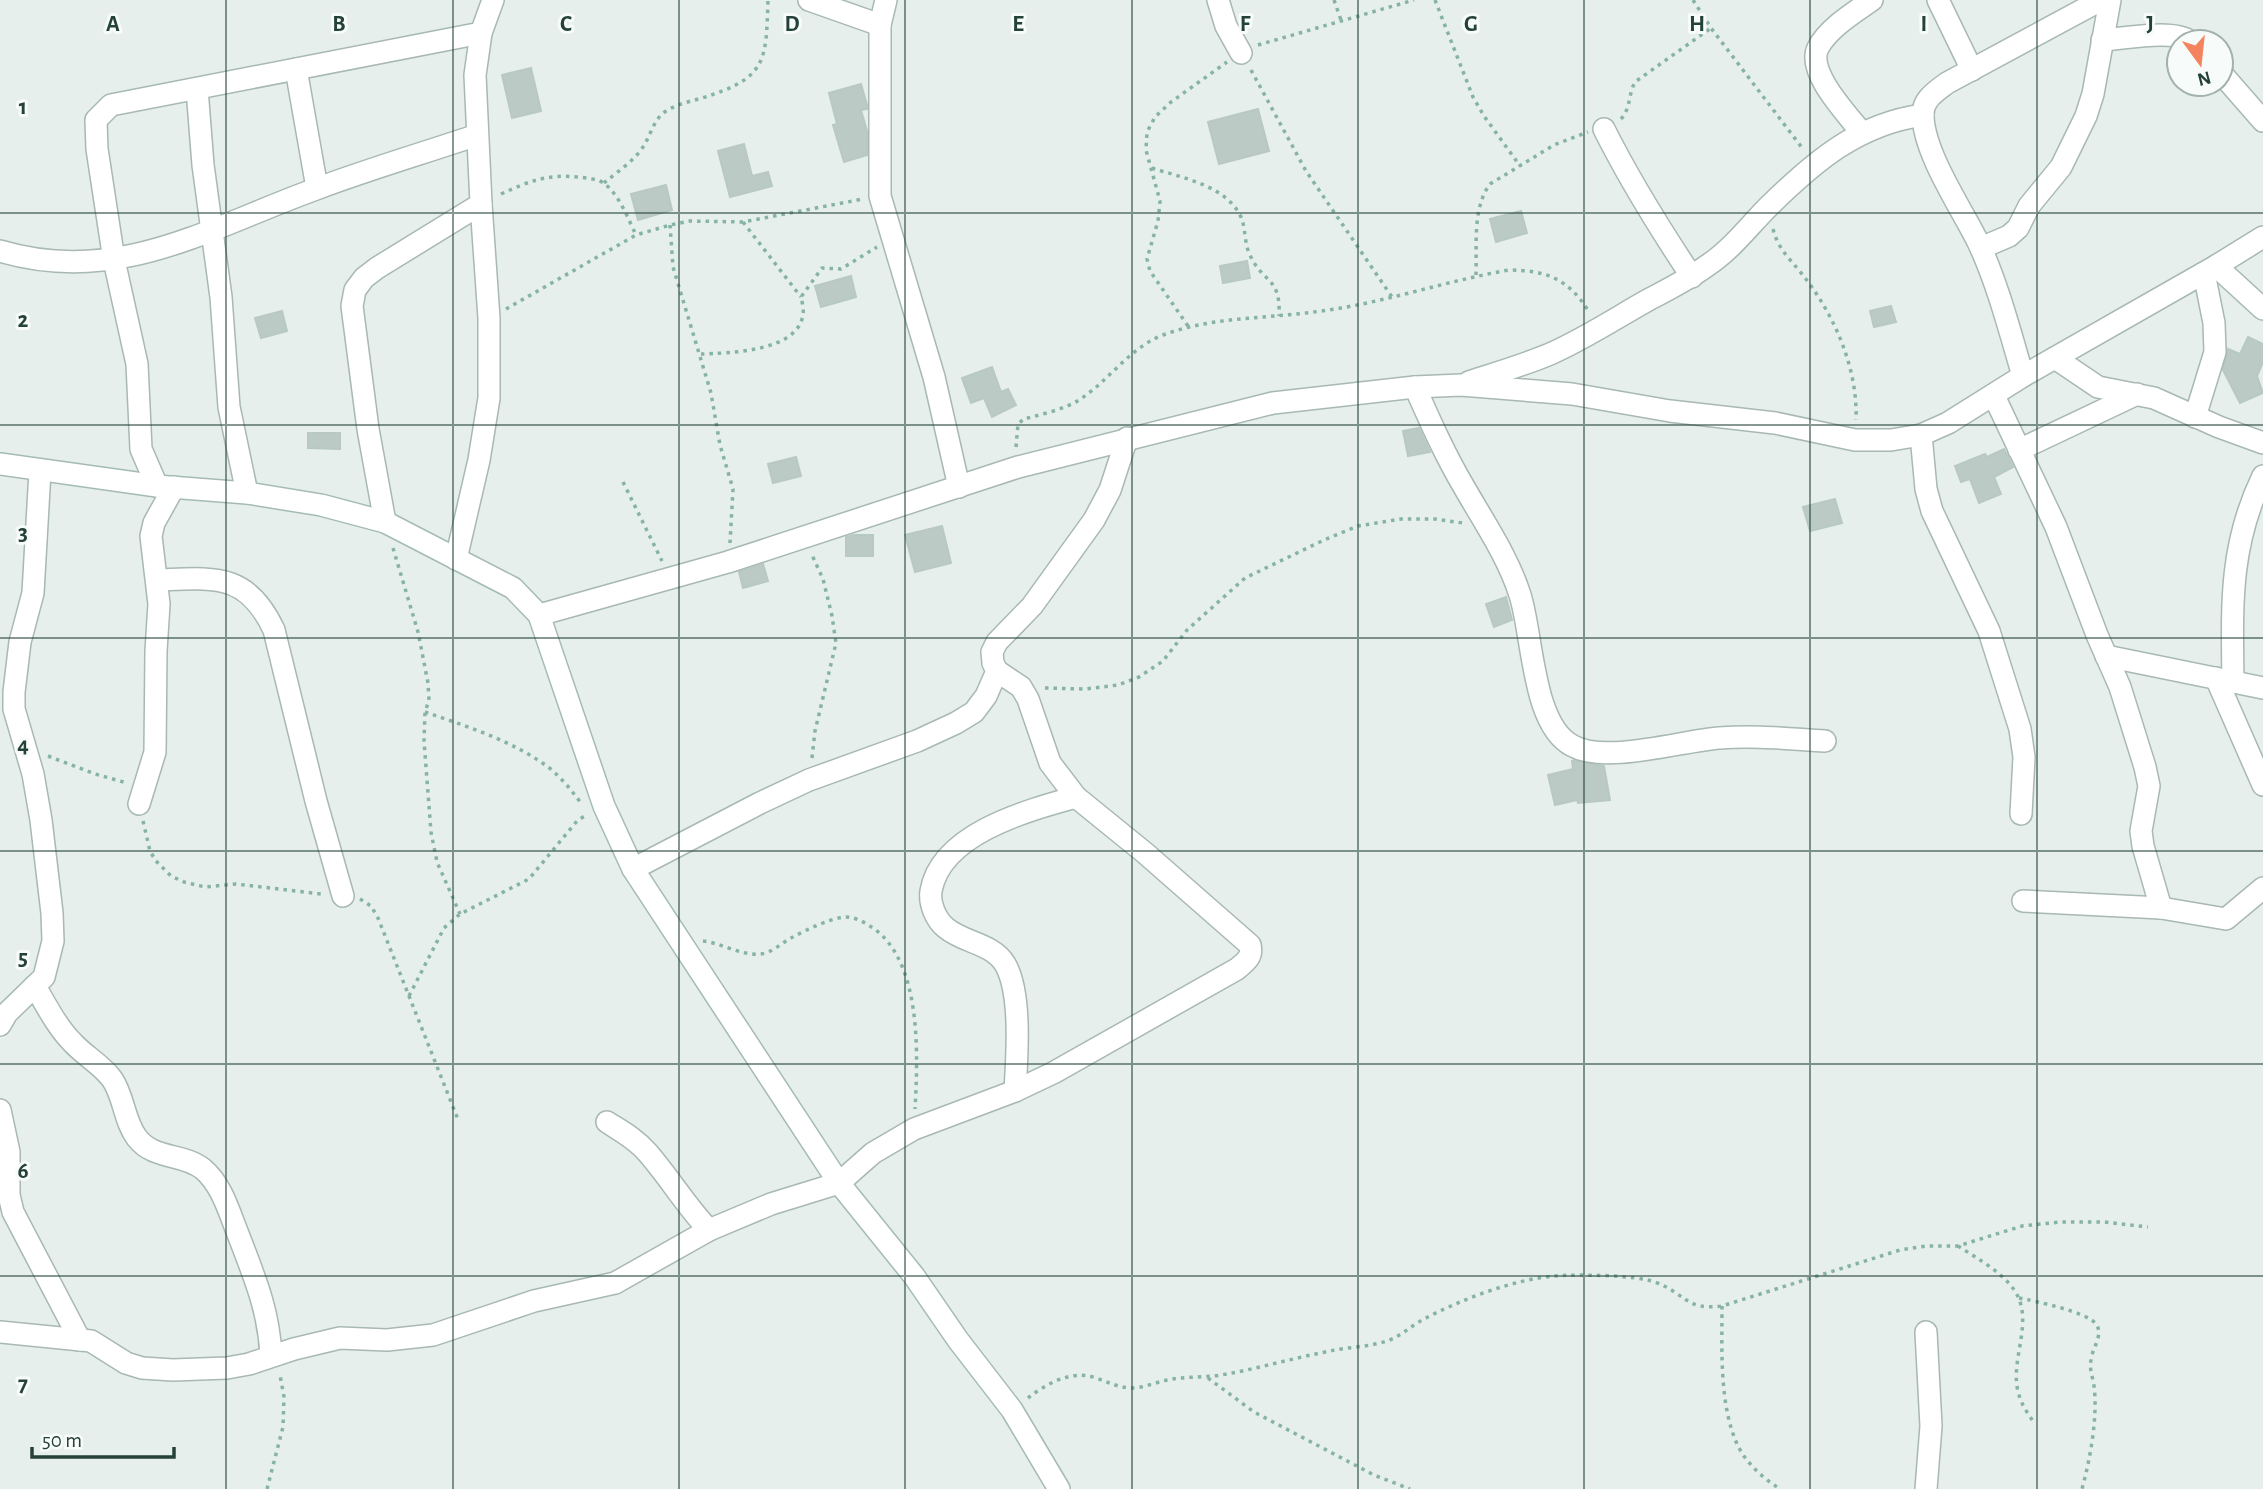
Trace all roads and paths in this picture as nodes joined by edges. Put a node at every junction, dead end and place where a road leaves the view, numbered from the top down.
1 (493, 0) edge
2 (768, 0) edge
3 (809, 0) edge
4 (886, 0) edge
5 (1218, 0) edge
6 (1335, 0) edge
7 (1414, 0) edge
8 (1435, 0) edge
9 (1693, 0) edge
10 (1872, 0) edge
11 (1938, 0) edge
12 (2101, 0) edge
13 (2110, 0) edge
14 (1341, 20) junction
15 (880, 25) junction
16 (1711, 28) junction
17 (481, 33) junction
18 (2165, 35) edge
19 (2102, 40) junction
20 (1241, 53) junction
21 (296, 69) junction
22 (1972, 70) junction
23 (197, 89) junction
24 (2235, 89) edge
25 (1923, 115) junction
26 (2263, 121) edge
27 (1604, 129) junction
28 (1862, 133) junction
29 (477, 135) junction
30 (1815, 164) junction
31 (1520, 166) junction
32 (1152, 168) junction
33 (604, 183) junction
34 (317, 188) junction
35 (880, 196) junction
36 (481, 204) junction
37 (1770, 205) junction
38 (743, 222) junction
39 (670, 225) junction
40 (211, 230) junction
41 (636, 235) junction
42 (893, 236) junction
43 (2263, 237) edge
44 (1981, 248) junction
45 (0, 251) edge
46 (114, 260) junction
47 (2210, 269) junction
48 (1476, 275) junction
49 (1692, 277) junction
50 (1392, 296) junction
51 (801, 298) junction
52 (2263, 309) edge
53 (1279, 316) junction
54 (489, 318) junction
55 (1188, 326) junction
56 (1598, 330) junction
57 (701, 354) junction
58 (2055, 358) junction
59 (2023, 376) junction
60 (1461, 386) junction
61 (1415, 387) junction
62 (2137, 394) junction
63 (1994, 396) junction
64 (2195, 417) junction
65 (1921, 435) junction
66 (1127, 438) junction
67 (1855, 440) junction
68 (2263, 443) edge
69 (2019, 450) junction
70 (0, 464) edge
71 (1018, 467) junction
72 (40, 471) junction
73 (2263, 476) edge
74 (623, 482) dead end
75 (165, 487) junction
76 (959, 487) junction
77 (247, 492) junction
78 (385, 522) junction
79 (1486, 526) junction
80 (804, 537) junction
81 (456, 559) junction
82 (728, 562) junction
83 (671, 579) junction
84 (158, 580) junction
85 (539, 615) junction
86 (2106, 656) junction
87 (997, 671) junction
88 (2224, 680) junction
89 (1021, 687) junction
90 (2263, 688) edge
91 (8, 711) edge
92 (425, 712) junction
93 (1825, 741) dead end
94 (26, 745) junction
95 (809, 780) junction
96 (2263, 785) edge
97 (1076, 797) junction
98 (139, 804) junction
99 (596, 809) junction
100 (2021, 814) dead end
101 (633, 869) junction
102 (2263, 888) edge
103 (343, 896) junction
104 (2023, 901) dead end
105 (2161, 908) junction
106 (460, 914) junction
107 (682, 947) junction
108 (35, 986) junction
109 (409, 996) junction
110 (0, 1025) edge
111 (1015, 1091) junction
112 (0, 1110) edge
113 (459, 1122) dead end
114 (607, 1122) dead end
115 (914, 1129) junction
116 (839, 1183) junction
117 (2148, 1227) dead end
118 (709, 1230) junction
119 (1958, 1247) junction
120 (2019, 1298) junction
121 (1723, 1306) junction
122 (0, 1332) edge
123 (1926, 1332) dead end
124 (80, 1340) junction
125 (267, 1358) junction
126 (1207, 1377) junction
127 (1012, 1410) junction
128 (2035, 1424) dead end
129 (267, 1489) edge
130 (1059, 1489) edge
131 (1410, 1489) edge
132 (1780, 1489) edge
133 (1926, 1489) edge
134 (2082, 1489) edge

1 - 17 street
2 - 33 path
3 - 15 street
4 - 15 street
5 - 20 street
6 - 14 path
7 - 14 path
8 - 31 path
9 - 16 path
10 - 28 street
11 - 22 street
12 - 22 street
13 - 19 street
14 - 20 path
15 - 35 street
16 - 27 path
16 - 30 path
17 - 21 street
17 - 29 street
18 - 19 street
19 - 44 street
20 - 32 path
20 - 50 path
21 - 23 street
21 - 34 street
22 - 25 street
23 - 40 street
23 - 46 street
24 - 26 street
25 - 28 street
25 - 44 street
27 - 31 path
27 - 49 street
28 - 30 street
29 - 34 street
29 - 36 street
30 - 37 street
31 - 48 path
32 - 53 path
32 - 55 path
33 - 36 path
33 - 41 path
34 - 40 street
35 - 38 path
35 - 42 street
36 - 54 street
36 - 78 street
37 - 49 street
37 - 67 path
38 - 39 path
38 - 51 path
39 - 41 path
39 - 57 path
40 - 46 street
40 - 77 street
41 - 54 path
42 - 51 path
42 - 76 street
43 - 47 street
44 - 59 street
45 - 46 street
46 - 75 street
47 - 52 street
47 - 58 street
47 - 64 street
48 - 50 path
48 - 56 path
49 - 56 street
50 - 53 path
51 - 57 path
53 - 55 path
54 - 81 street
55 - 71 path
56 - 60 street
57 - 82 path
58 - 59 street
58 - 62 street
59 - 63 street
60 - 61 street
60 - 67 street
61 - 66 street
61 - 79 street
62 - 64 street
62 - 69 street
63 - 65 street
63 - 69 street
64 - 68 street
65 - 67 street
65 - 100 street
66 - 71 street
66 - 87 street
69 - 86 street
70 - 72 street
71 - 76 street
72 - 75 street
72 - 91 street
73 - 88 street
74 - 83 path
75 - 77 street
75 - 84 street
76 - 80 street
77 - 78 street
78 - 81 street
78 - 92 path
79 - 89 path
79 - 93 street
80 - 82 street
80 - 95 path
81 - 85 street
82 - 83 street
83 - 85 street
84 - 98 street
84 - 103 street
85 - 99 street
86 - 88 street
86 - 105 street
87 - 89 street
87 - 95 street
88 - 90 street
88 - 96 street
89 - 97 street
91 - 94 street
92 - 99 path
92 - 106 path
94 - 98 path
94 - 108 street
95 - 101 street
97 - 111 street
97 - 111 street
98 - 103 path
99 - 101 street
99 - 106 path
101 - 107 street
102 - 105 street
103 - 109 path
104 - 105 street
106 - 109 path
107 - 115 path
107 - 116 street
108 - 110 street
108 - 125 street
109 - 113 path
111 - 115 street
112 - 124 street
114 - 118 street
115 - 116 street
116 - 118 street
116 - 127 street
117 - 119 path
118 - 125 street
119 - 120 path
119 - 121 path
120 - 128 path
120 - 134 path
121 - 126 path
121 - 132 path
122 - 124 street
123 - 133 street
124 - 125 street
125 - 129 path
126 - 127 path
126 - 131 path
127 - 130 street

